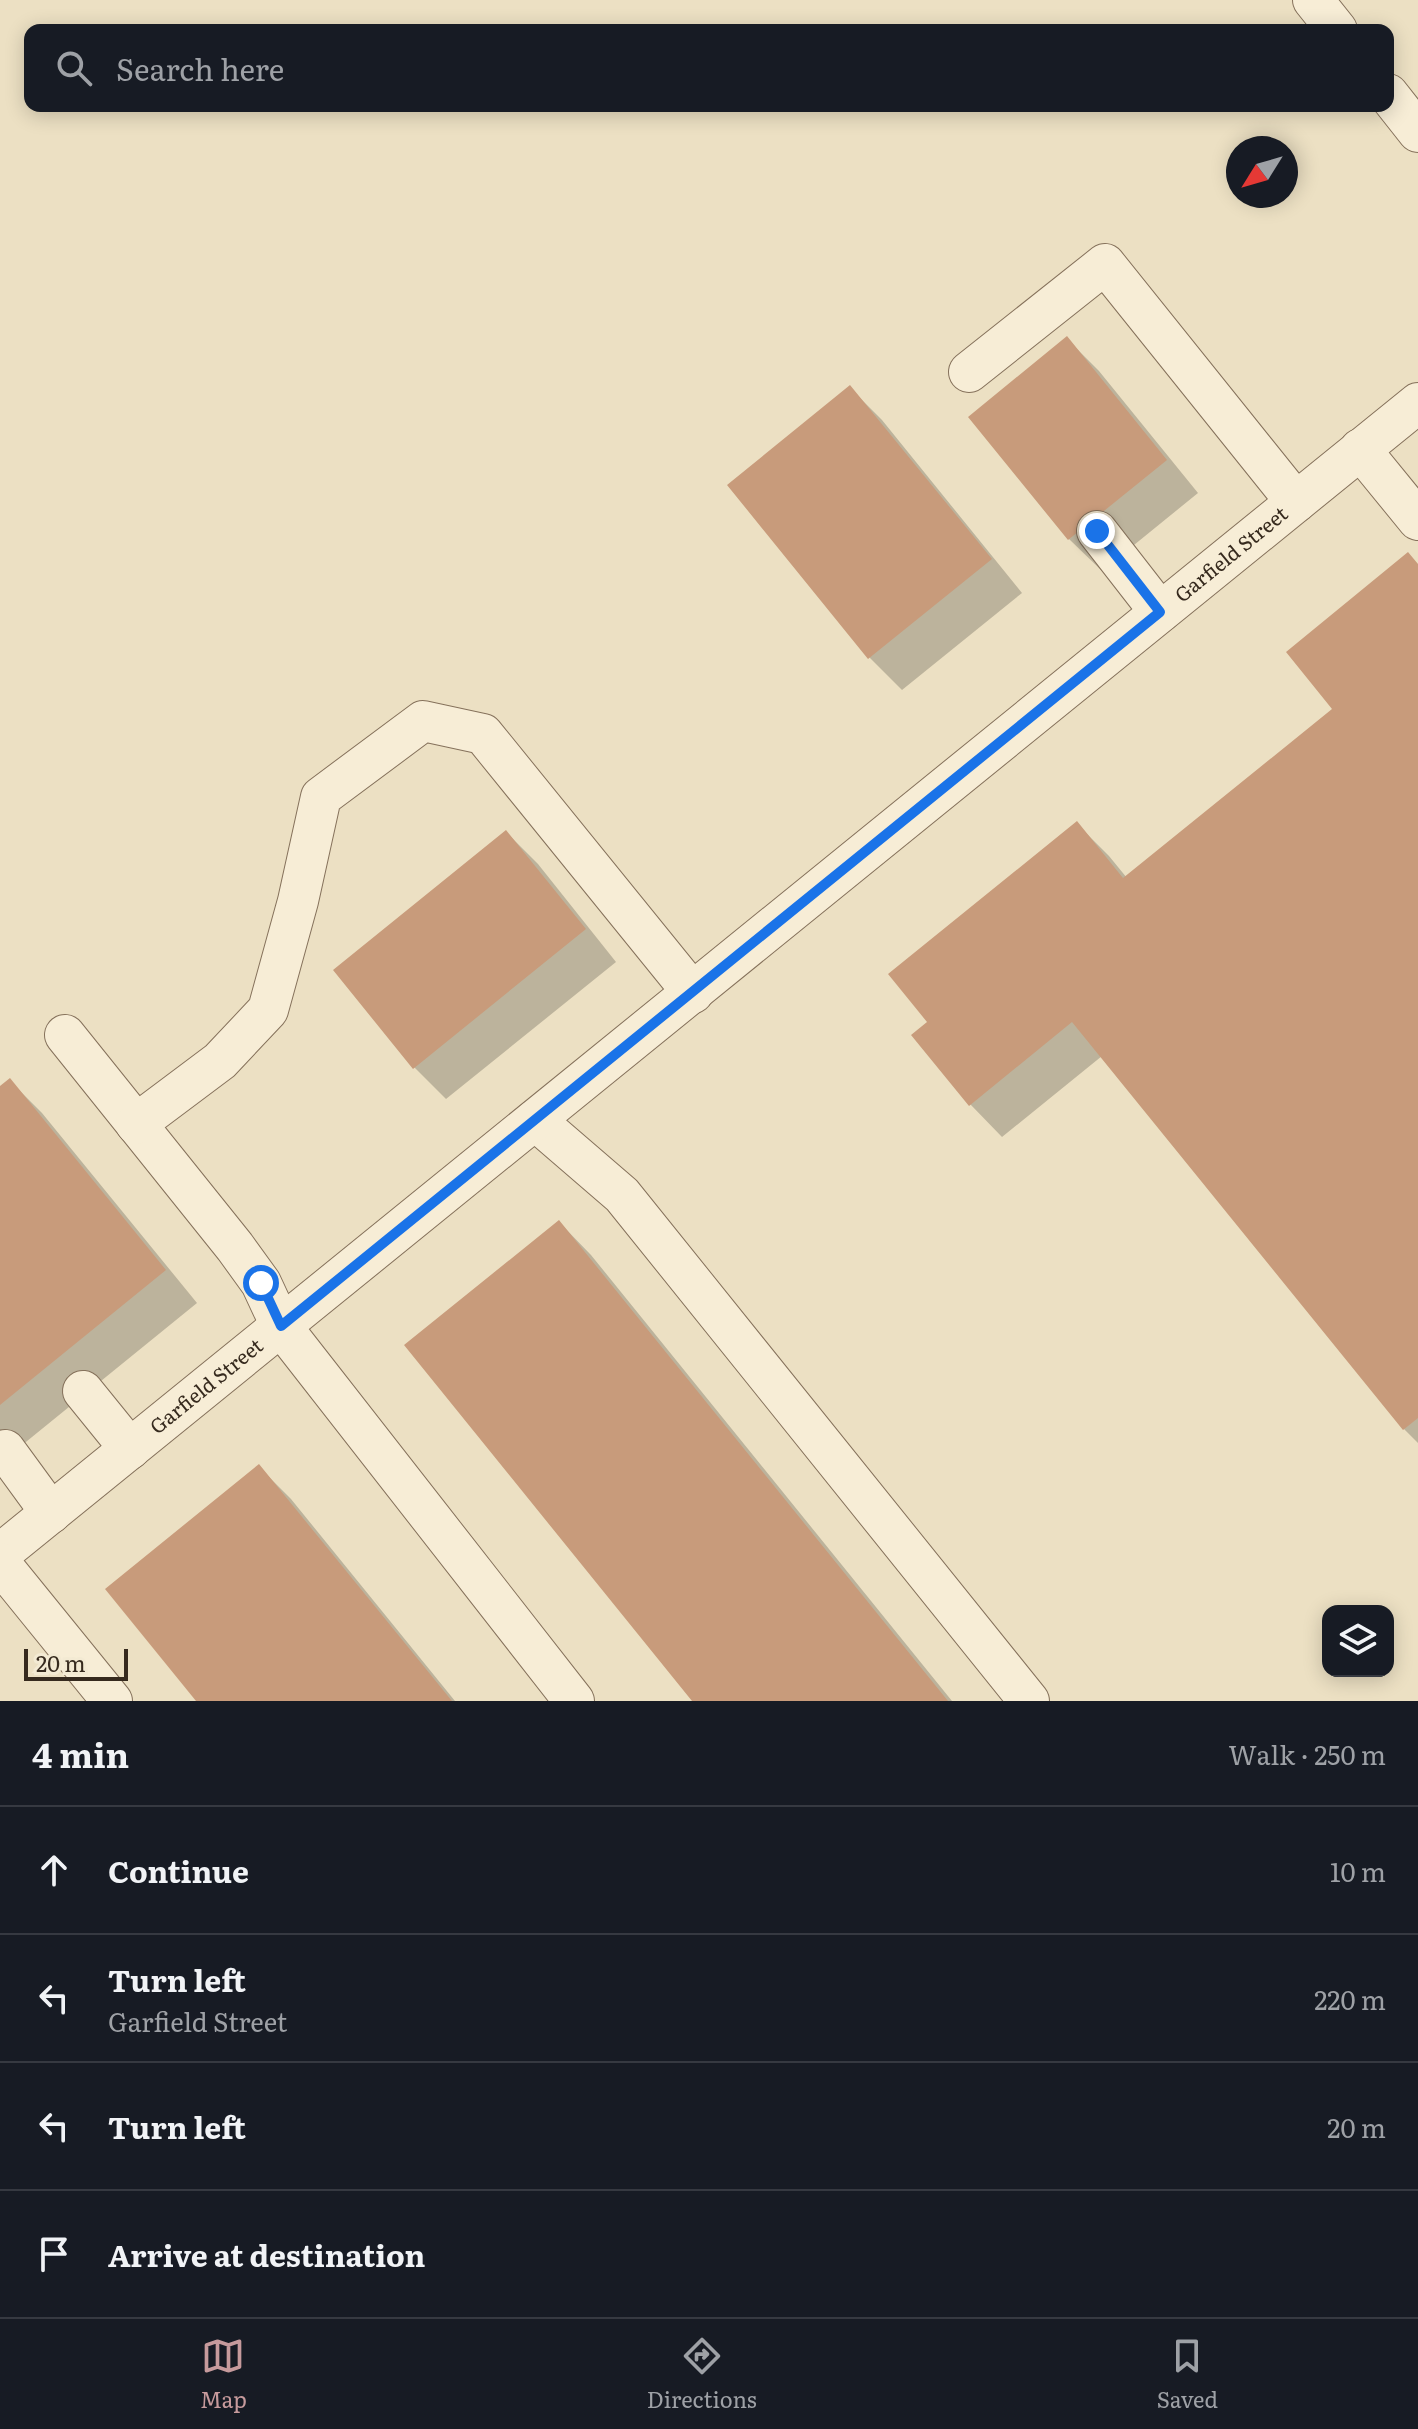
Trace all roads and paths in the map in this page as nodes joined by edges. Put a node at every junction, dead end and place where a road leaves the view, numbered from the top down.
1 (1313, 0) edge
2 (1332, 24) edge
3 (1394, 102) edge
4 (1418, 132) edge
5 (969, 372) dead end
6 (1418, 403) edge
7 (1360, 449) junction
8 (1296, 502) junction
9 (1418, 520) edge
10 (1097, 531) dead end
11 (1160, 612) junction
12 (693, 993) junction
13 (65, 1035) dead end
14 (535, 1120) junction
15 (136, 1124) junction
16 (281, 1326) junction
17 (83, 1391) dead end
18 (130, 1449) junction
19 (0, 1454) edge
20 (51, 1513) junction
21 (0, 1554) edge
22 (0, 1563) edge
23 (112, 1701) edge
24 (574, 1701) edge
25 (1029, 1701) edge

1 - 2 street
3 - 4 street
5 - 8 street
6 - 7 street, Garfield Street
7 - 8 street, Garfield Street
7 - 9 street
8 - 11 street, Garfield Street
10 - 11 street
11 - 12 street, Garfield Street
12 - 14 street, Garfield Street
12 - 15 street
13 - 15 street
14 - 16 street, Garfield Street
14 - 25 street
15 - 16 street
16 - 18 street, Garfield Street
16 - 24 street
17 - 18 street
18 - 20 street, Garfield Street
19 - 20 street
20 - 21 street, Garfield Street
22 - 23 street

